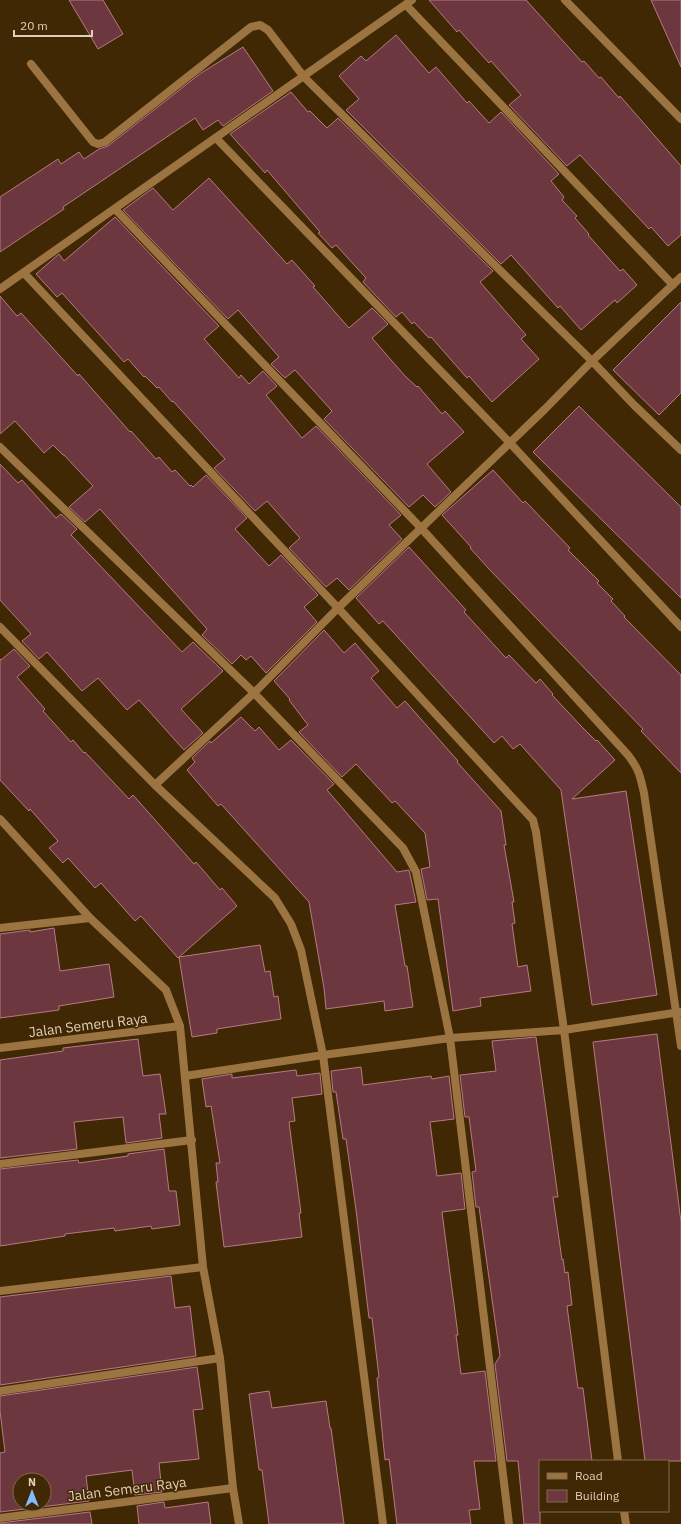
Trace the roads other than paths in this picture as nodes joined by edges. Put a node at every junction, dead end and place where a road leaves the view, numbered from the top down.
1 (564, 0) edge
2 (409, 2) edge
3 (31, 64) dead end
4 (304, 77) junction
5 (681, 119) edge
6 (216, 138) junction
7 (115, 209) junction
8 (24, 272) junction
9 (681, 277) edge
10 (673, 285) junction
11 (0, 289) edge
12 (592, 361) junction
13 (510, 443) junction
14 (0, 447) edge
15 (680, 447) edge
16 (421, 528) junction
17 (338, 608) junction
18 (0, 627) edge
19 (681, 627) edge
20 (254, 693) junction
21 (155, 785) junction
22 (0, 819) edge
23 (90, 918) junction
24 (0, 928) edge
25 (678, 1012) edge
26 (180, 1026) junction
27 (564, 1030) junction
28 (450, 1038) junction
29 (681, 1046) edge
30 (0, 1048) edge
31 (323, 1055) junction
32 (186, 1076) junction
33 (192, 1140) junction
34 (0, 1164) edge
35 (203, 1267) junction
36 (0, 1291) edge
37 (220, 1358) junction
38 (0, 1392) edge
39 (618, 1460) edge
40 (233, 1488) junction
41 (624, 1512) edge
42 (0, 1518) edge
43 (239, 1524) edge
44 (383, 1524) edge
45 (509, 1524) edge
46 (626, 1524) edge

1 - 5 street
2 - 4 street
2 - 10 street
3 - 4 street
4 - 6 street
4 - 12 street
6 - 7 street
6 - 13 street
7 - 8 street
7 - 16 street
8 - 11 street
8 - 17 street
9 - 10 street
10 - 12 street
12 - 13 street
12 - 15 street
13 - 16 street
13 - 19 street
14 - 20 street
16 - 17 street
16 - 25 street
17 - 20 street
17 - 27 street
18 - 21 street
20 - 21 street
20 - 28 street
21 - 31 street
22 - 23 street
23 - 24 street
23 - 26 street
25 - 27 street
25 - 29 street
26 - 30 street, Jalan Semeru Raya
26 - 32 street
27 - 28 street
27 - 39 street
28 - 31 street
28 - 45 street
31 - 32 street
31 - 44 street
32 - 33 street
33 - 34 street
33 - 35 street
35 - 36 street
35 - 37 street
37 - 38 street
37 - 40 street
40 - 42 street, Jalan Semeru Raya
40 - 43 street
41 - 46 street

